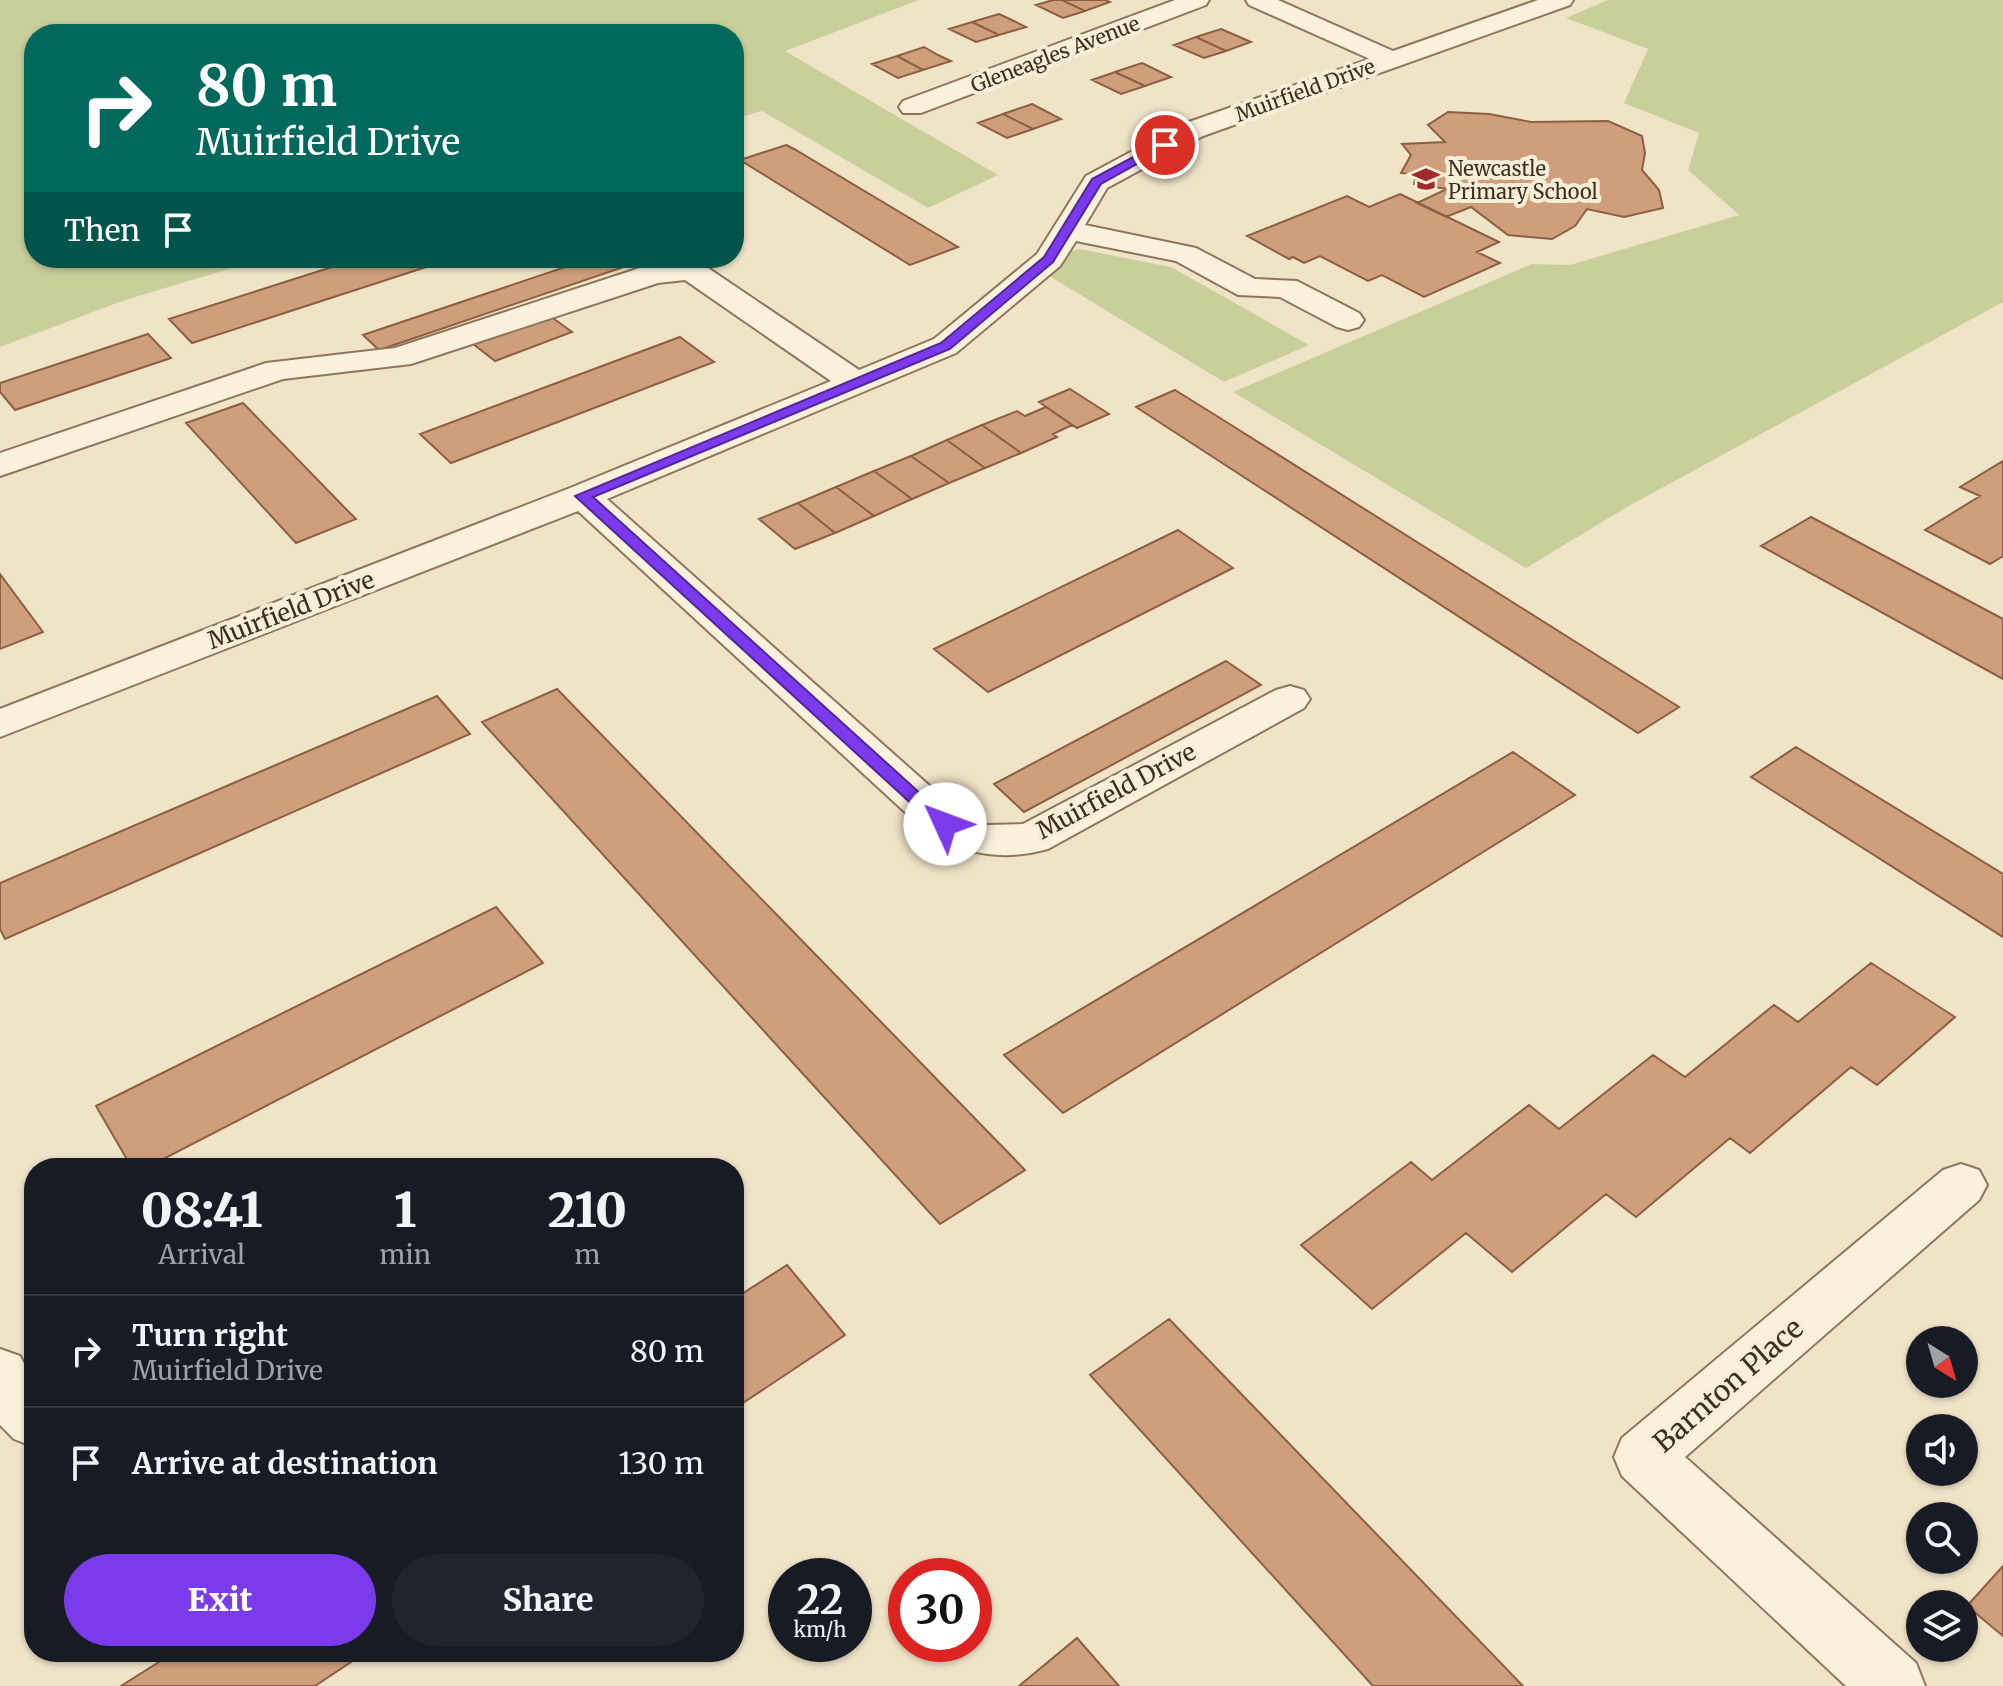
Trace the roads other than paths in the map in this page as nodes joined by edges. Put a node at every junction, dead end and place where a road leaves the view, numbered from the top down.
1 (1197, 0) edge
2 (1258, 0) edge
3 (1561, 0) edge
4 (1391, 59) junction
5 (912, 107) dead end
6 (1067, 230) junction
7 (1348, 320) dead end
8 (856, 383) junction
9 (0, 465) edge
10 (583, 496) junction
11 (1290, 699) dead end
12 (0, 724) edge
13 (1961, 1185) dead end
14 (0, 1374) edge
15 (24, 1411) edge
16 (1893, 1686) edge

1 - 5 street, Gleneagles Avenue
2 - 4 street
3 - 4 street, Muirfield Drive
4 - 6 street, Muirfield Drive
6 - 7 street
6 - 8 street, Muirfield Drive
8 - 9 street
8 - 10 street, Muirfield Drive
10 - 11 street, Muirfield Drive
10 - 12 street, Muirfield Drive
13 - 16 street, Barnton Place
14 - 15 street

